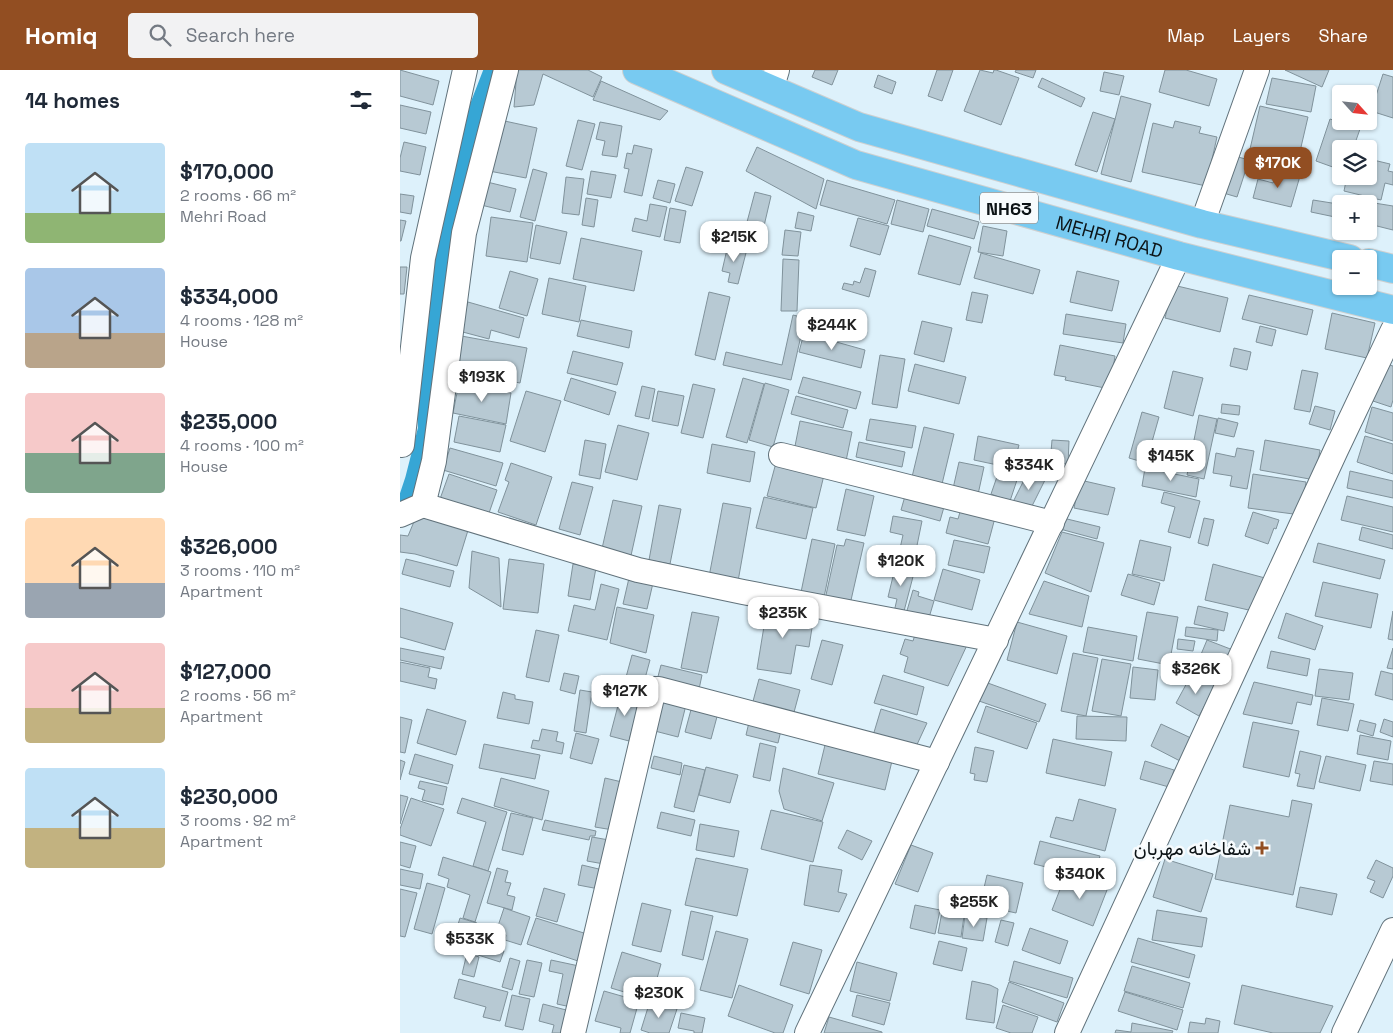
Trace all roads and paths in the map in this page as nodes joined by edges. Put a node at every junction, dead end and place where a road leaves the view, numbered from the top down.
1 (465, 70) edge
2 (506, 70) edge
3 (637, 70) edge
4 (726, 70) edge
5 (1257, 70) edge
6 (774, 80) edge
7 (1202, 224) junction
8 (1332, 255) edge
9 (1179, 256) junction
10 (1377, 265) edge
11 (1393, 269) edge
12 (1393, 310) edge
13 (1393, 330) edge
14 (401, 445) edge
15 (781, 455) dead end
16 (434, 461) junction
17 (423, 505) junction
18 (400, 515) edge
19 (1052, 523) junction
20 (996, 640) junction
21 (937, 762) junction
22 (1393, 930) edge
23 (573, 1033) edge
24 (807, 1033) edge
25 (1067, 1033) edge
26 (1344, 1033) edge

1 - 14 street
2 - 16 street
3 - 9 highway, MEHRI ROAD / NH63
4 - 6 highway, MEHRI ROAD / NH63
5 - 7 street
6 - 7 highway, MEHRI ROAD / NH63
7 - 8 highway, MEHRI ROAD / NH63
9 - 12 highway, MEHRI ROAD / NH63
9 - 19 street
10 - 11 highway
13 - 25 street
14 - 16 street
15 - 19 street
16 - 17 street
17 - 18 street
17 - 20 street
19 - 20 street
20 - 21 street
21 - 23 street
21 - 24 street
22 - 26 street

